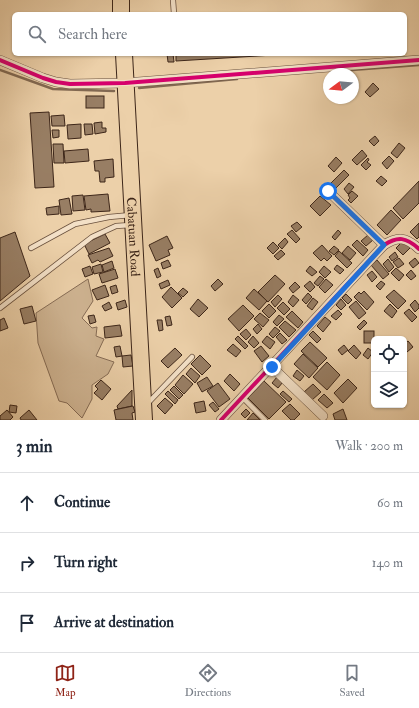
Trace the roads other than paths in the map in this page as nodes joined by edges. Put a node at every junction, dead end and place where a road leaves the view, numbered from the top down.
1 (121, 0) edge
2 (173, 0) edge
3 (121, 12) edge
4 (174, 12) edge
5 (124, 56) edge
6 (0, 60) edge
7 (419, 60) edge
8 (125, 82) junction
9 (328, 191) dead end
10 (134, 220) junction
11 (384, 245) junction
12 (31, 248) dead end
13 (419, 249) edge
14 (0, 308) edge
15 (192, 357) dead end
16 (272, 367) junction
17 (242, 398) junction
18 (144, 414) edge
19 (323, 416) dead end
20 (221, 420) edge
21 (265, 420) edge

1 - 3 highway
2 - 4 lane
5 - 8 highway, Cabatuan Road
6 - 8 street
7 - 8 street
8 - 10 highway, Cabatuan Road
9 - 11 street
10 - 12 lane
10 - 14 lane
10 - 18 highway, Cabatuan Road
11 - 13 street
11 - 16 street
15 - 18 lane
16 - 17 street
16 - 19 street
17 - 20 street
17 - 21 lane

